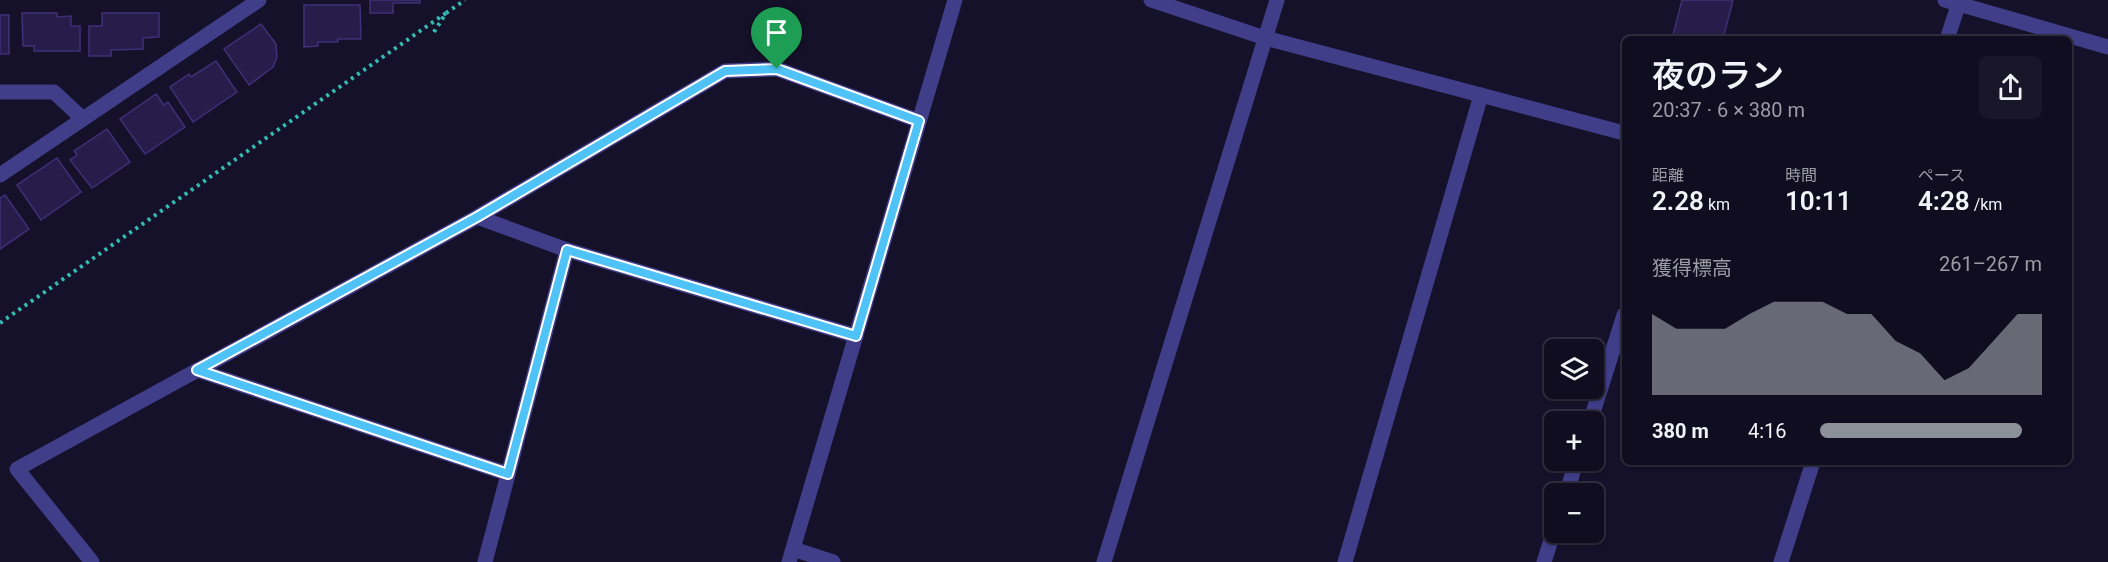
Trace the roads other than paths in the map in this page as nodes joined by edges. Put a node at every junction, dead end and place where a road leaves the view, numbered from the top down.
1 (259, 0) edge
2 (955, 0) edge
3 (1150, 0) edge
4 (1277, 0) edge
5 (1954, 1) edge
6 (1948, 36) edge
7 (2071, 36) edge
8 (2072, 36) edge
9 (1265, 38) junction
10 (2108, 47) edge
11 (0, 92) edge
12 (1481, 95) junction
13 (83, 119) junction
14 (919, 121) junction
15 (1622, 132) edge
16 (0, 175) edge
17 (477, 217) junction
18 (567, 250) junction
19 (1622, 321) edge
20 (856, 336) junction
21 (197, 370) junction
22 (1593, 411) edge
23 (1812, 465) edge
24 (508, 474) junction
25 (1550, 543) edge
26 (791, 556) edge
27 (92, 562) edge
28 (485, 562) edge
29 (833, 562) edge
30 (1104, 562) edge
31 (1345, 562) edge
32 (1544, 562) edge
33 (1781, 562) edge

1 - 13 street
2 - 14 street
3 - 9 street
4 - 9 street
5 - 6 street
5 - 7 street
8 - 10 street
9 - 12 street
9 - 30 street
11 - 13 street
12 - 15 street
12 - 31 street
13 - 16 street
14 - 17 street
14 - 20 street
17 - 18 street
17 - 21 street
18 - 20 street
18 - 24 street
19 - 22 street
20 - 26 street
21 - 24 street
21 - 27 street
23 - 33 street
24 - 28 street
25 - 32 street
26 - 29 street

